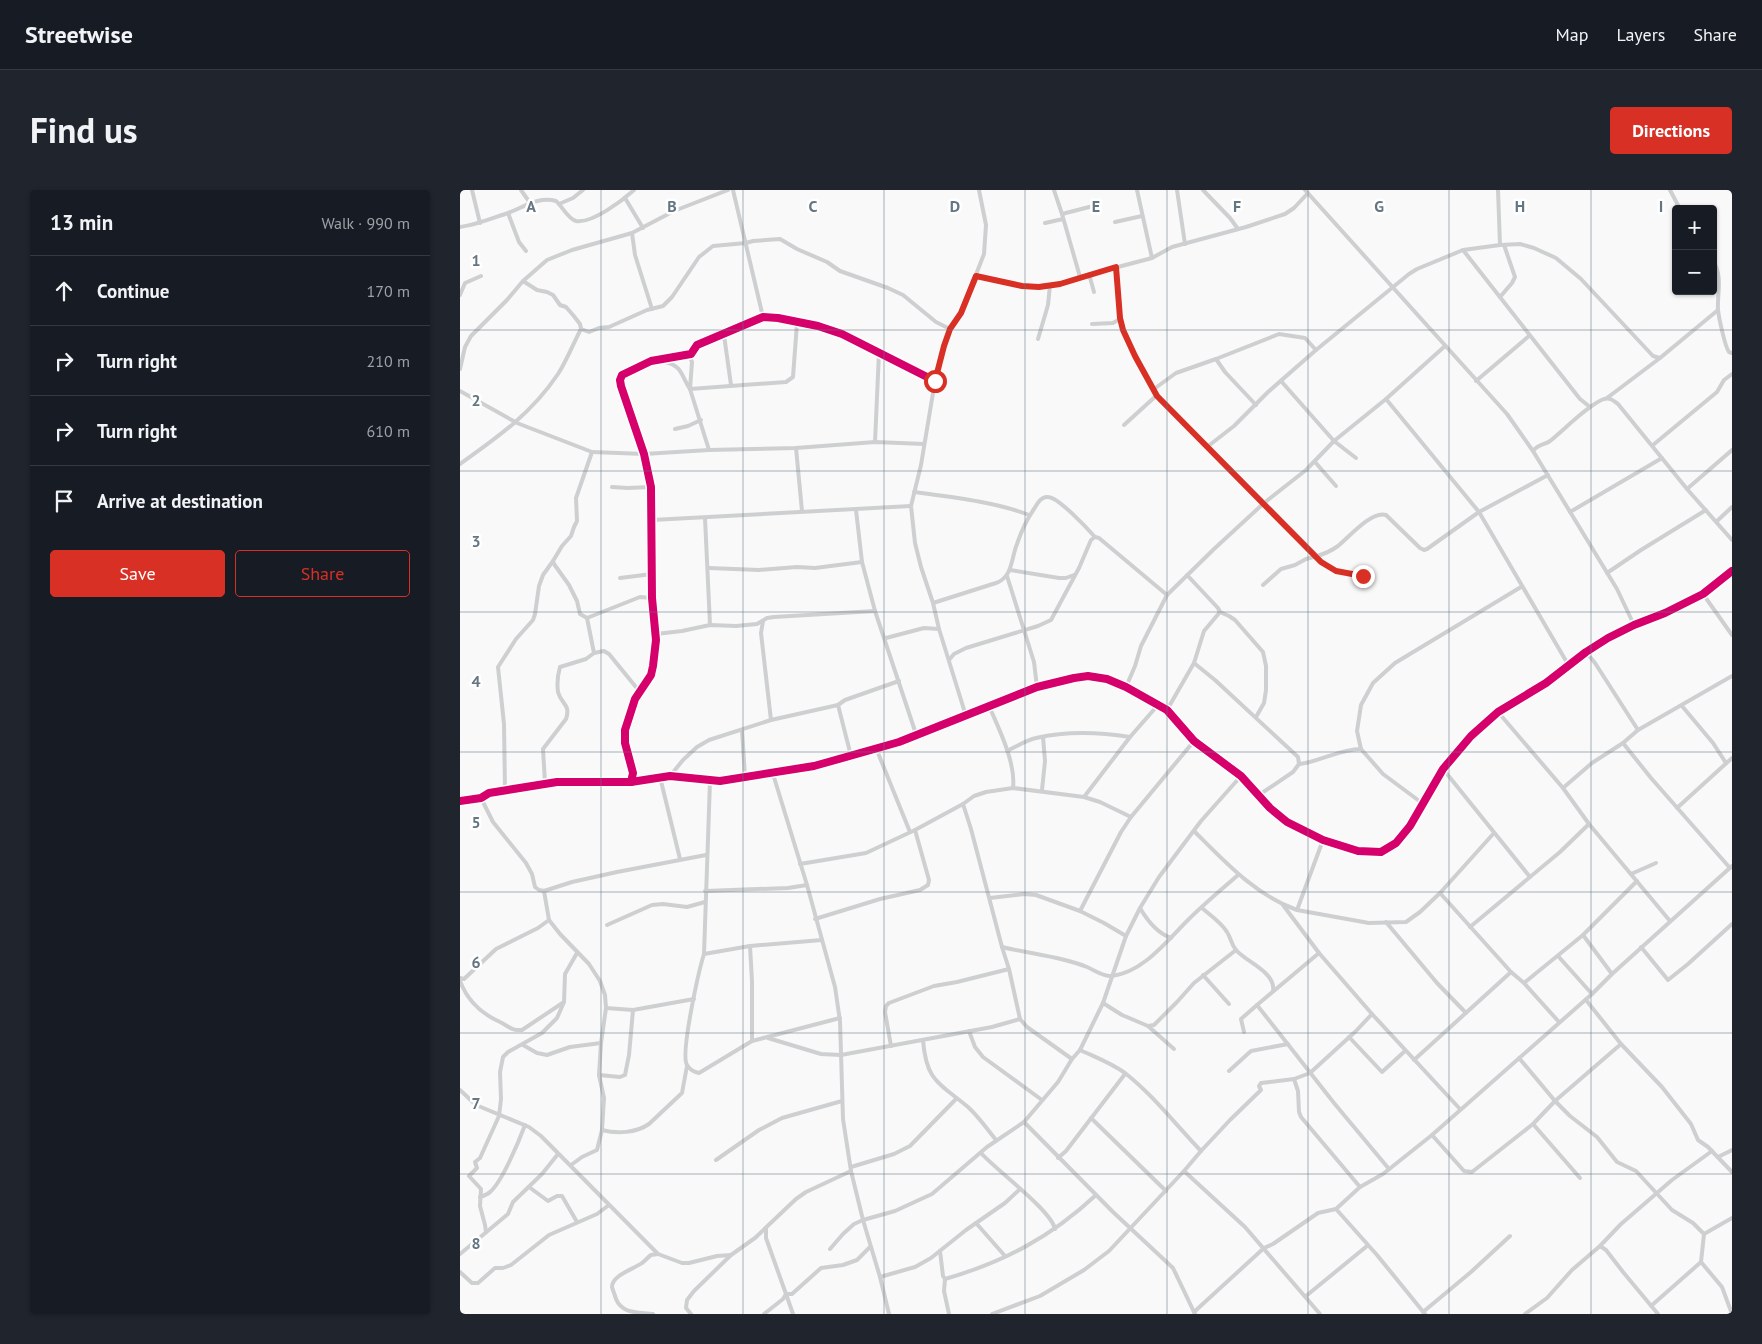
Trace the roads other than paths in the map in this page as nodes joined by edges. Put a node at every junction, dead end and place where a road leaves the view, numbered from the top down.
1 (472, 190) edge
2 (521, 190) edge
3 (583, 190) edge
4 (634, 190) edge
5 (728, 190) edge
6 (732, 190) edge
7 (980, 190) edge
8 (1054, 190) edge
9 (1137, 190) edge
10 (1177, 190) edge
11 (1203, 190) edge
12 (1498, 190) edge
13 (1670, 190) edge
14 (1307, 191) edge
15 (625, 198) junction
16 (530, 203) junction
17 (559, 204) junction
18 (1098, 205) dead end
19 (1678, 205) edge
20 (508, 213) junction
21 (1062, 214) junction
22 (1142, 216) junction
23 (1063, 219) junction
24 (1116, 222) dead end
25 (480, 223) junction
26 (1045, 223) dead end
27 (460, 227) edge
28 (643, 228) junction
29 (1238, 229) junction
30 (632, 233) junction
31 (746, 243) junction
32 (1185, 244) junction
33 (1502, 245) junction
34 (1463, 250) junction
35 (526, 251) dead end
36 (1152, 258) junction
37 (1116, 267) junction
38 (1717, 268) edge
39 (1089, 274) junction
40 (481, 276) dead end
41 (976, 276) junction
42 (1080, 277) junction
43 (523, 281) junction
44 (1050, 285) junction
45 (1394, 286) junction
46 (1094, 292) dead end
47 (460, 295) edge
48 (1500, 297) junction
49 (652, 309) junction
50 (1718, 310) junction
51 (763, 317) junction
52 (1120, 318) junction
53 (797, 323) junction
54 (1092, 324) dead end
55 (581, 329) junction
56 (950, 329) junction
57 (724, 335) junction
58 (1529, 336) junction
59 (1038, 339) dead end
60 (1445, 346) junction
61 (1316, 350) junction
62 (879, 352) junction
63 (1732, 353) edge
64 (689, 355) junction
65 (663, 358) junction
66 (1660, 358) junction
67 (1216, 359) junction
68 (460, 360) edge
69 (460, 369) edge
70 (1732, 374) edge
71 (935, 381) junction
72 (1281, 381) junction
73 (1476, 381) junction
74 (731, 385) junction
75 (690, 389) junction
76 (1154, 389) junction
77 (460, 391) edge
78 (1157, 396) junction
79 (1607, 398) junction
80 (1386, 399) junction
81 (1256, 405) junction
82 (1590, 407) junction
83 (700, 420) junction
84 (517, 422) junction
85 (1124, 425) dead end
86 (675, 429) dead end
87 (876, 442) junction
88 (1334, 442) junction
89 (924, 444) junction
90 (1653, 445) junction
91 (1207, 447) junction
92 (796, 448) junction
93 (709, 450) junction
94 (1533, 450) junction
95 (1732, 450) edge
96 (592, 452) junction
97 (644, 454) junction
98 (1356, 458) dead end
99 (1662, 458) junction
100 (1315, 462) junction
101 (460, 464) edge
102 (1548, 475) junction
103 (612, 486) dead end
104 (1336, 486) dead end
105 (651, 487) junction
106 (1687, 489) junction
107 (914, 492) junction
108 (1264, 503) junction
109 (911, 506) junction
110 (1732, 507) edge
111 (856, 510) junction
112 (1706, 510) junction
113 (802, 511) junction
114 (1478, 512) junction
115 (1570, 512) junction
116 (1029, 515) junction
117 (705, 518) junction
118 (652, 520) junction
119 (1717, 521) junction
120 (1095, 537) junction
121 (1732, 540) edge
122 (1317, 556) junction
123 (553, 561) junction
124 (862, 562) junction
125 (709, 568) junction
126 (1010, 570) junction
127 (1732, 572) edge
128 (1607, 573) junction
129 (652, 574) junction
130 (1076, 574) junction
131 (1187, 575) junction
132 (1007, 576) junction
133 (1363, 576) dead end
134 (620, 578) dead end
135 (1263, 585) dead end
136 (1522, 587) junction
137 (1703, 594) junction
138 (1168, 595) junction
139 (652, 598) junction
140 (933, 603) junction
141 (875, 611) junction
142 (1220, 612) junction
143 (588, 618) junction
144 (763, 622) junction
145 (710, 625) junction
146 (1634, 625) junction
147 (939, 629) junction
148 (1024, 631) junction
149 (656, 634) junction
150 (1732, 635) edge
151 (886, 638) junction
152 (1586, 652) junction
153 (594, 653) junction
154 (949, 660) junction
155 (1194, 663) junction
156 (1569, 666) junction
157 (1732, 676) edge
158 (899, 681) junction
159 (1126, 686) junction
160 (1038, 687) junction
161 (640, 692) junction
162 (838, 705) junction
163 (1158, 705) junction
164 (989, 706) junction
165 (1682, 706) junction
166 (1167, 710) junction
167 (1498, 712) junction
168 (966, 716) junction
169 (1256, 717) junction
170 (771, 720) junction
171 (742, 730) junction
172 (1638, 730) junction
173 (916, 734) junction
174 (1044, 737) junction
175 (1130, 737) junction
176 (1194, 741) junction
177 (1623, 743) junction
178 (876, 748) junction
179 (1361, 749) junction
180 (1007, 751) junction
181 (851, 756) junction
182 (1732, 758) edge
183 (1726, 763) junction
184 (1299, 764) junction
185 (1443, 769) junction
186 (773, 774) junction
187 (670, 776) junction
188 (1241, 776) junction
189 (660, 777) junction
190 (745, 778) junction
191 (710, 781) junction
192 (632, 782) junction
193 (545, 783) junction
194 (1013, 788) junction
195 (1562, 788) junction
196 (504, 790) junction
197 (1042, 790) junction
198 (1259, 795) junction
199 (1084, 797) junction
200 (481, 798) junction
201 (460, 801) edge
202 (1422, 803) junction
203 (963, 804) junction
204 (1677, 808) junction
205 (1131, 817) junction
206 (1589, 824) junction
207 (915, 830) junction
208 (1194, 831) junction
209 (910, 832) junction
210 (1494, 833) junction
211 (1323, 840) junction
212 (706, 855) junction
213 (680, 859) junction
214 (1656, 863) dead end
215 (800, 864) junction
216 (1731, 867) edge
217 (1631, 874) junction
218 (1238, 875) junction
219 (1530, 877) junction
220 (1637, 881) junction
221 (807, 885) junction
222 (544, 891) junction
223 (705, 891) junction
224 (1440, 893) junction
225 (990, 898) junction
226 (705, 902) junction
227 (1283, 904) junction
228 (1140, 908) junction
229 (1202, 908) junction
230 (1297, 910) junction
231 (1080, 911) junction
232 (815, 918) junction
233 (549, 920) junction
234 (1670, 921) junction
235 (1386, 922) junction
236 (1732, 924) edge
237 (607, 926) dead end
238 (1470, 927) junction
239 (1126, 936) junction
240 (1583, 936) junction
241 (1170, 938) junction
242 (822, 940) junction
243 (750, 946) junction
244 (1002, 947) junction
245 (1641, 948) junction
246 (1236, 950) junction
247 (577, 953) junction
248 (1319, 953) junction
249 (704, 954) junction
250 (1558, 956) junction
251 (1009, 968) junction
252 (1511, 972) junction
253 (1612, 974) junction
254 (1203, 975) junction
255 (1112, 976) junction
256 (460, 979) edge
257 (1524, 983) junction
258 (1273, 991) junction
259 (1592, 994) junction
260 (694, 999) junction
261 (1586, 1000) junction
262 (564, 1002) junction
263 (1103, 1003) junction
264 (1229, 1004) dead end
265 (1257, 1005) junction
266 (606, 1008) junction
267 (633, 1010) junction
268 (1466, 1013) junction
269 (1372, 1014) junction
270 (840, 1018) junction
271 (1020, 1019) junction
272 (1559, 1022) junction
273 (1148, 1026) junction
274 (969, 1031) junction
275 (1244, 1032) dead end
276 (1349, 1037) junction
277 (766, 1038) junction
278 (924, 1040) junction
279 (752, 1041) junction
280 (601, 1043) junction
281 (1288, 1044) junction
282 (1621, 1044) junction
283 (523, 1045) junction
284 (892, 1046) junction
285 (1174, 1048) dead end
286 (1080, 1050) junction
287 (1405, 1051) junction
288 (841, 1055) junction
289 (1519, 1058) junction
290 (1072, 1059) junction
291 (1414, 1060) junction
292 (687, 1066) junction
293 (1229, 1071) dead end
294 (1310, 1073) junction
295 (1125, 1074) junction
296 (599, 1075) junction
297 (1294, 1080) junction
298 (460, 1090) edge
299 (956, 1099) junction
300 (1042, 1100) junction
301 (842, 1101) junction
302 (1555, 1101) junction
303 (1460, 1109) junction
304 (499, 1116) junction
305 (1091, 1118) junction
306 (1024, 1122) junction
307 (1533, 1124) junction
308 (524, 1126) junction
309 (602, 1130) junction
310 (1432, 1135) junction
311 (996, 1140) junction
312 (1712, 1150) junction
313 (1732, 1150) edge
314 (1201, 1151) junction
315 (981, 1153) junction
316 (558, 1154) junction
317 (1718, 1157) junction
318 (1058, 1158) junction
319 (716, 1160) dead end
320 (571, 1165) junction
321 (851, 1169) junction
322 (1389, 1169) junction
323 (1184, 1171) junction
324 (1732, 1172) edge
325 (1580, 1178) dead end
326 (529, 1187) junction
327 (1360, 1187) junction
328 (1020, 1189) junction
329 (1166, 1190) junction
330 (1656, 1193) junction
331 (1096, 1195) junction
332 (480, 1197) junction
333 (609, 1205) junction
334 (1336, 1209) junction
335 (1732, 1218) edge
336 (863, 1220) junction
337 (577, 1222) junction
338 (976, 1223) junction
339 (766, 1228) junction
340 (1130, 1228) junction
341 (1055, 1229) junction
342 (486, 1232) junction
343 (1704, 1234) junction
344 (1510, 1236) dead end
345 (1367, 1246) junction
346 (1600, 1246) junction
347 (870, 1247) junction
348 (1264, 1248) junction
349 (830, 1249) dead end
350 (940, 1251) junction
351 (460, 1254) edge
352 (658, 1254) junction
353 (731, 1255) junction
354 (1005, 1256) junction
355 (1701, 1262) junction
356 (460, 1272) edge
357 (880, 1277) junction
358 (945, 1279) junction
359 (786, 1294) junction
360 (1306, 1296) junction
361 (1651, 1306) junction
362 (1194, 1313) edge
363 (1424, 1313) edge
364 (653, 1314) edge
365 (691, 1314) edge
366 (764, 1314) edge
367 (793, 1314) edge
368 (889, 1314) edge
369 (949, 1314) edge
370 (992, 1314) edge
371 (1320, 1314) edge
372 (1525, 1314) edge
373 (1658, 1314) edge
374 (1732, 1314) edge

1 - 25 street
2 - 16 street
3 - 17 street
4 - 15 street
5 - 28 street
6 - 31 street
7 - 41 street
8 - 21 street
9 - 22 street
10 - 32 street
11 - 29 street
12 - 33 street
13 - 19 street
14 - 29 street
14 - 45 street
15 - 17 street
15 - 28 street
16 - 17 street
16 - 20 street
18 - 21 street
20 - 25 street
20 - 35 street
21 - 23 street
22 - 24 street
22 - 36 street
23 - 26 street
23 - 42 street
25 - 27 street
28 - 30 street
29 - 32 street
30 - 43 street
30 - 49 street
31 - 49 street
31 - 51 street
31 - 56 street
32 - 36 street
33 - 34 street
33 - 48 street
33 - 66 street
34 - 45 street
34 - 48 street
36 - 37 street
37 - 39 street
37 - 52 street
38 - 50 street
39 - 42 street
39 - 46 street
40 - 47 street
41 - 44 street
41 - 56 street
42 - 44 street
43 - 55 street
43 - 68 street
44 - 59 street
45 - 60 street
45 - 61 street
48 - 58 street
49 - 55 street
50 - 63 street
50 - 66 street
51 - 53 street
51 - 57 street
52 - 54 street
52 - 76 street
53 - 62 street
53 - 74 street
55 - 84 street
56 - 71 street
57 - 64 street
57 - 74 street
58 - 73 street
58 - 82 street
60 - 73 street
60 - 80 street
61 - 67 street
61 - 72 street
62 - 71 street
62 - 87 street
64 - 65 street
64 - 75 street
65 - 75 street
65 - 97 street
66 - 79 street
67 - 76 street
67 - 81 street
68 - 69 street
70 - 90 street
71 - 89 street
72 - 81 street
72 - 88 street
73 - 94 street
74 - 75 street
75 - 83 street
76 - 78 street
77 - 84 street
78 - 85 street
78 - 91 street
79 - 82 street
79 - 90 street
80 - 88 street
80 - 114 street
81 - 91 street
82 - 94 street
83 - 86 street
83 - 93 street
84 - 96 street
84 - 101 street
87 - 89 street
87 - 92 street
88 - 98 street
88 - 100 street
89 - 107 street
90 - 99 street
91 - 108 street
92 - 93 street
92 - 113 street
93 - 97 street
94 - 102 street
95 - 106 street
96 - 97 street
96 - 123 street
97 - 105 street
99 - 106 street
99 - 115 street
100 - 104 street
100 - 108 street
102 - 114 street
102 - 115 street
103 - 105 street
105 - 118 street
106 - 112 street
107 - 109 street
107 - 116 street
108 - 122 street
108 - 131 street
109 - 111 street
109 - 140 street
110 - 119 street
111 - 113 street
111 - 124 street
112 - 119 street
112 - 128 street
113 - 117 street
114 - 122 street
114 - 136 street
115 - 128 street
116 - 120 street
116 - 126 street
117 - 118 street
117 - 125 street
118 - 129 street
119 - 121 street
120 - 130 street
120 - 138 street
122 - 133 street
122 - 135 street
123 - 143 street
123 - 196 street
124 - 125 street
124 - 141 street
125 - 145 street
126 - 130 street
126 - 132 street
127 - 137 street
128 - 146 street
129 - 134 street
129 - 139 street
130 - 148 street
131 - 138 street
131 - 142 street
132 - 140 street
132 - 148 street
136 - 156 street
136 - 179 street
137 - 146 street
137 - 150 street
138 - 159 street
139 - 143 street
139 - 149 street
140 - 147 street
141 - 144 street
141 - 151 street
142 - 155 street
142 - 169 street
143 - 153 street
144 - 145 street
144 - 170 street
145 - 149 street
146 - 152 street
147 - 151 street
147 - 154 street
148 - 154 street
148 - 160 street
149 - 161 street
151 - 158 street
152 - 156 street
152 - 172 street
153 - 161 street
153 - 193 street
154 - 168 street
155 - 166 street
155 - 169 street
156 - 167 street
157 - 165 street
158 - 162 street
158 - 173 street
159 - 160 street
159 - 163 street
160 - 164 street
161 - 192 street
162 - 170 street
162 - 181 street
163 - 166 street
163 - 175 street
164 - 168 street
164 - 180 street
165 - 172 street
165 - 183 street
166 - 176 street
167 - 185 street
167 - 195 street
168 - 173 street
169 - 184 street
170 - 171 street
171 - 187 street
171 - 190 street
172 - 177 street
173 - 178 street
174 - 175 street
174 - 180 street
174 - 197 street
175 - 199 street
176 - 188 street
176 - 205 street
177 - 195 street
177 - 204 street
178 - 181 street
178 - 209 street
179 - 184 street
179 - 202 street
180 - 194 street
181 - 186 street
182 - 183 street
183 - 204 street
184 - 198 street
185 - 202 street
185 - 210 street
186 - 190 street
186 - 215 street
187 - 189 street
187 - 191 street
188 - 198 street
188 - 208 street
189 - 192 street
189 - 213 street
190 - 191 street
191 - 212 street
192 - 193 street
193 - 196 street
194 - 197 street
194 - 203 street
195 - 206 street
196 - 200 street
197 - 199 street
198 - 211 street
199 - 205 street
200 - 201 street
200 - 222 street
202 - 211 street
203 - 207 street
203 - 225 street
204 - 216 street
205 - 231 street
206 - 217 street
206 - 219 street
207 - 209 street
207 - 232 street
208 - 218 street
208 - 228 street
209 - 215 street
210 - 219 street
210 - 224 street
211 - 230 street
212 - 213 street
212 - 223 street
213 - 222 street
214 - 217 street
215 - 221 street
216 - 234 street
217 - 220 street
218 - 227 street
218 - 229 street
219 - 238 street
220 - 234 street
220 - 240 street
221 - 223 street
221 - 232 street
222 - 233 street
223 - 226 street
224 - 235 street
224 - 238 street
225 - 231 street
225 - 244 street
226 - 237 street
226 - 249 street
227 - 230 street
227 - 248 street
228 - 239 street
228 - 241 street
229 - 241 street
229 - 246 street
230 - 235 street
231 - 239 street
232 - 242 street
233 - 247 street
233 - 256 street
234 - 245 street
235 - 268 street
236 - 245 street
238 - 252 street
239 - 255 street
240 - 250 street
240 - 253 street
241 - 255 street
242 - 243 street
242 - 270 street
243 - 249 street
243 - 279 street
244 - 251 street
244 - 255 street
245 - 253 street
246 - 254 street
246 - 258 street
247 - 262 street
247 - 266 street
248 - 258 street
248 - 269 street
249 - 260 street
250 - 257 street
250 - 259 street
251 - 271 street
251 - 284 street
252 - 257 street
252 - 268 street
253 - 259 street
254 - 264 street
254 - 273 street
255 - 263 street
256 - 262 street
257 - 272 street
258 - 265 street
259 - 261 street
260 - 267 street
260 - 292 street
261 - 272 street
261 - 282 street
262 - 283 street
263 - 273 street
263 - 286 street
265 - 275 street
265 - 281 street
266 - 267 street
266 - 280 street
267 - 296 street
268 - 291 street
269 - 276 street
269 - 287 street
270 - 277 street
270 - 288 street
271 - 274 street
271 - 290 street
272 - 289 street
273 - 285 street
274 - 278 street
274 - 300 street
276 - 287 street
276 - 294 street
277 - 279 street
277 - 288 street
278 - 284 street
278 - 299 street
279 - 292 street
280 - 283 street
280 - 296 street
281 - 293 street
281 - 294 street
282 - 302 street
282 - 312 street
283 - 304 street
284 - 288 street
286 - 290 street
286 - 295 street
287 - 291 street
288 - 301 street
289 - 302 street
289 - 303 street
290 - 300 street
291 - 303 street
292 - 309 street
294 - 297 street
294 - 322 street
295 - 305 street
295 - 314 street
296 - 309 street
297 - 314 street
297 - 327 street
298 - 304 street
299 - 311 street
299 - 321 street
300 - 306 street
301 - 319 street
301 - 321 street
302 - 307 street
302 - 330 street
303 - 310 street
304 - 308 street
304 - 332 street
305 - 318 street
305 - 329 street
306 - 311 street
306 - 318 street
307 - 310 street
307 - 325 street
308 - 316 street
308 - 332 street
309 - 320 street
310 - 322 street
311 - 315 street
312 - 317 street
312 - 330 street
313 - 317 street
314 - 323 street
315 - 328 street
315 - 336 street
316 - 320 street
316 - 326 street
317 - 324 street
318 - 331 street
320 - 333 street
321 - 336 street
321 - 339 street
322 - 327 street
323 - 329 street
323 - 348 street
326 - 337 street
326 - 342 street
327 - 334 street
328 - 338 street
328 - 341 street
329 - 340 street
330 - 343 street
330 - 346 street
331 - 340 street
331 - 341 street
332 - 342 street
333 - 337 street
333 - 352 street
334 - 345 street
334 - 348 street
335 - 343 street
336 - 347 street
336 - 349 street
337 - 356 street
338 - 350 street
338 - 354 street
339 - 353 street
339 - 359 street
340 - 362 street
340 - 370 street
341 - 354 street
342 - 351 street
343 - 355 street
344 - 363 street
345 - 360 street
345 - 363 street
346 - 361 street
346 - 372 street
347 - 357 street
347 - 359 street
348 - 360 street
348 - 362 street
350 - 357 street
350 - 358 street
352 - 353 street
352 - 364 street
353 - 365 street
354 - 358 street
355 - 361 street
355 - 374 street
357 - 368 street
358 - 369 street
359 - 366 street
359 - 367 street
360 - 371 street
361 - 373 street

